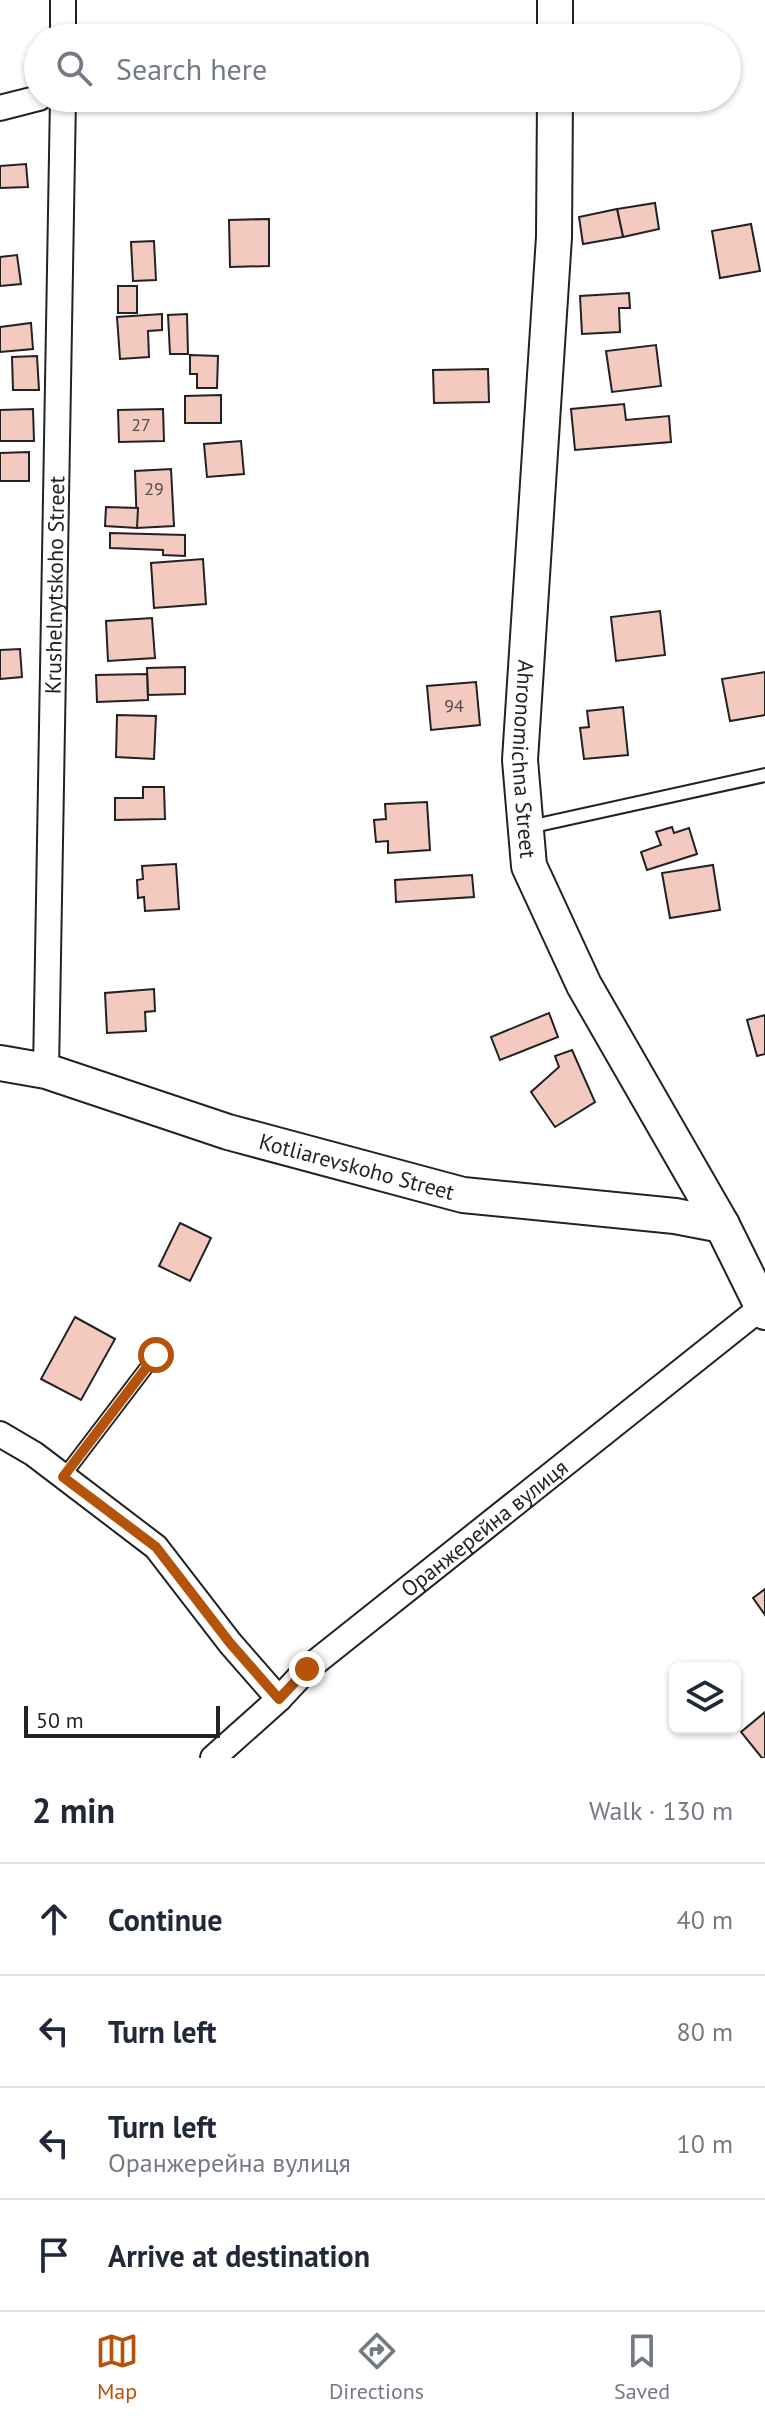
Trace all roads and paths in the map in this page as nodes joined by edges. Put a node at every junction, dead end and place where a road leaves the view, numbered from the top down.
1 (63, 0) edge
2 (555, 0) edge
3 (63, 24) edge
4 (555, 24) edge
5 (24, 102) edge
6 (0, 108) edge
7 (63, 112) edge
8 (555, 112) edge
9 (765, 775) edge
10 (526, 828) junction
11 (0, 1063) edge
12 (46, 1071) junction
13 (722, 1225) junction
14 (763, 1310) edge
15 (156, 1355) dead end
16 (0, 1434) edge
17 (63, 1477) junction
18 (279, 1699) junction
19 (213, 1758) edge

1 - 3 street
2 - 4 street
5 - 6 street
7 - 12 street, Krushelnytskoho Street
8 - 10 street, Ahronomichna Street
9 - 10 lane
10 - 13 street, Ahronomichna Street
11 - 12 street, Kotliarevskoho Street
12 - 13 street, Kotliarevskoho Street
13 - 14 street, Ahronomichna Street
14 - 18 street, Оранжерейна вулиця
15 - 17 lane
16 - 17 street
17 - 18 street
18 - 19 street, Оранжерейна вулиця

